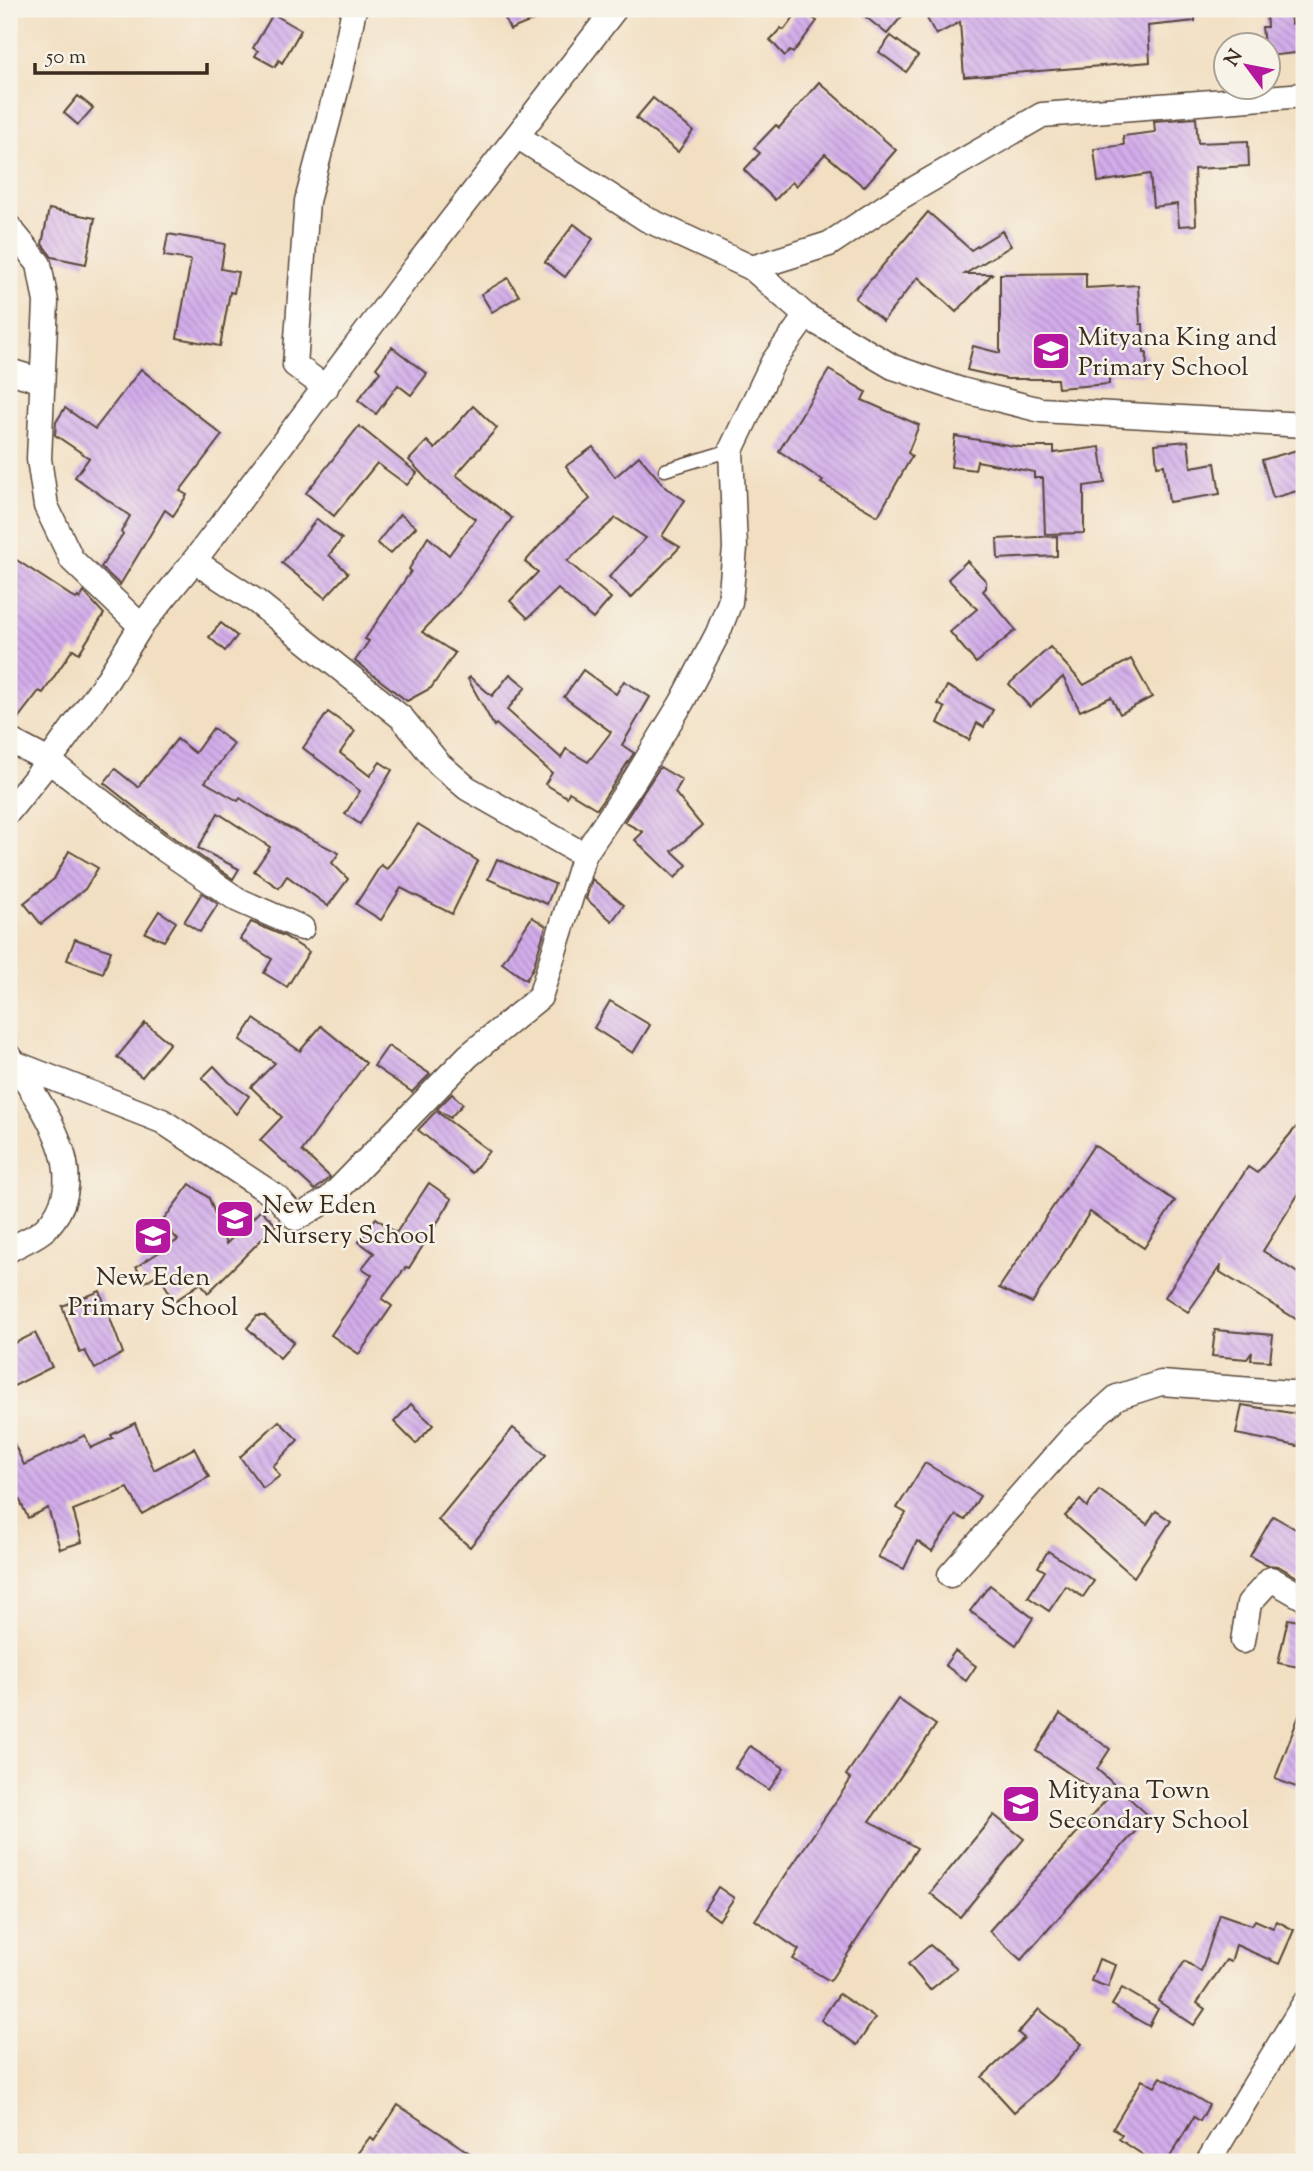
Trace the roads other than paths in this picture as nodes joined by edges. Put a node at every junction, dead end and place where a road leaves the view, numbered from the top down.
1 (354, 9) edge
2 (615, 9) edge
3 (1304, 95) edge
4 (517, 136) junction
5 (9, 227) edge
6 (752, 268) junction
7 (806, 316) junction
8 (9, 372) edge
9 (41, 381) junction
10 (326, 388) junction
11 (1304, 425) edge
12 (731, 450) junction
13 (665, 470) dead end
14 (194, 562) junction
15 (141, 626) junction
16 (9, 740) edge
17 (49, 761) junction
18 (9, 811) edge
19 (584, 855) junction
20 (302, 928) dead end
21 (11, 1058) edge
22 (9, 1250) edge
23 (1304, 1394) edge
24 (950, 1575) dead end
25 (1304, 1598) edge
26 (1243, 1641) dead end
27 (1304, 2004) edge
28 (1208, 2162) edge

1 - 10 street
2 - 4 street
3 - 6 street
4 - 6 street
4 - 10 street
5 - 9 street
6 - 7 street
7 - 11 street
7 - 12 street
8 - 9 street
9 - 15 street
10 - 14 street
12 - 13 lane
12 - 19 street
14 - 15 street
14 - 19 street
15 - 17 street
16 - 17 street
17 - 18 street
17 - 20 street
19 - 21 street
21 - 22 street
23 - 24 street
25 - 26 street
27 - 28 street

